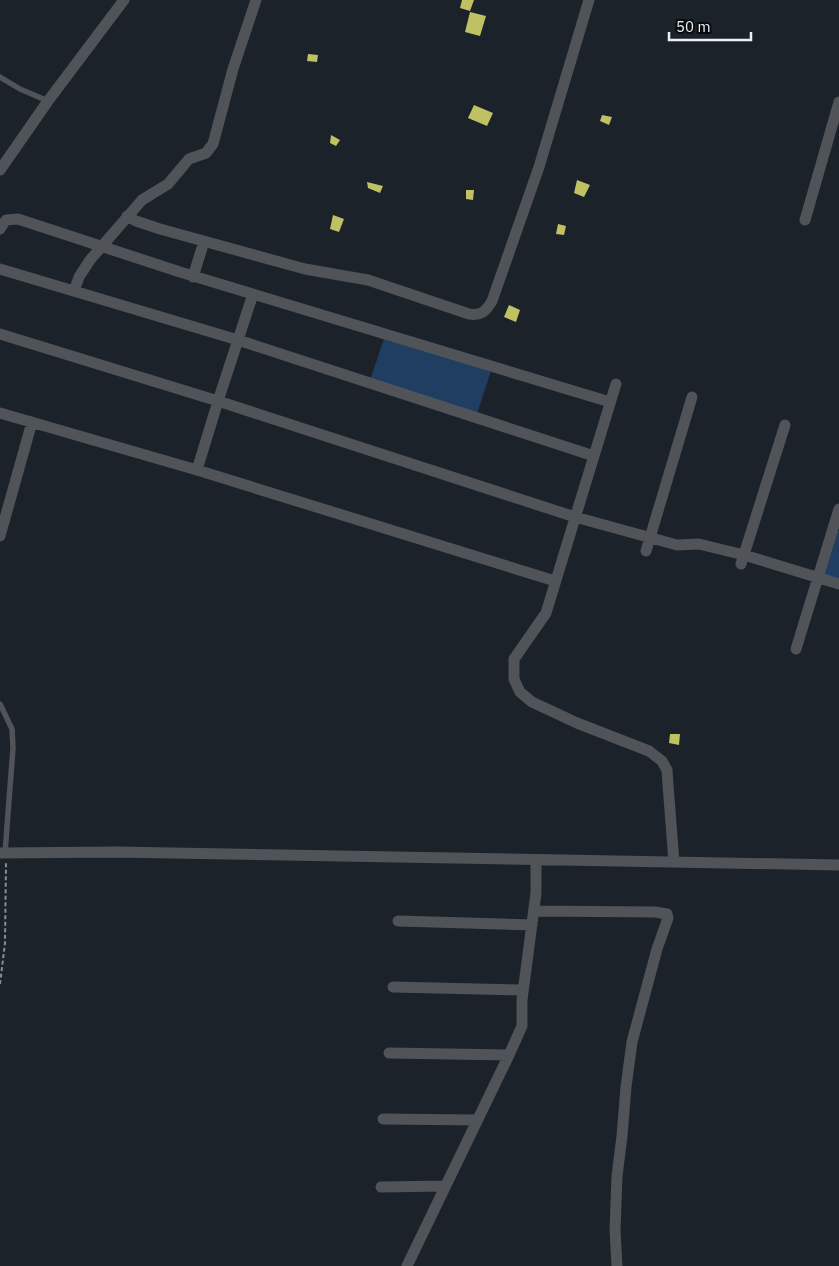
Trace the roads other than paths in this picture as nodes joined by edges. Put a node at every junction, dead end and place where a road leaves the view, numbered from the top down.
1 (124, 0) edge
2 (256, 0) edge
3 (589, 0) edge
4 (0, 77) edge
5 (48, 101) junction
6 (839, 102) edge
7 (0, 170) edge
8 (128, 216) junction
9 (805, 220) dead end
10 (0, 229) edge
11 (103, 247) junction
12 (202, 248) dead end
13 (0, 269) edge
14 (193, 277) junction
15 (74, 291) junction
16 (253, 294) junction
17 (0, 334) edge
18 (238, 340) junction
19 (616, 384) dead end
20 (692, 398) dead end
21 (218, 401) junction
22 (610, 402) junction
23 (0, 413) edge
24 (32, 422) junction
25 (785, 425) dead end
26 (594, 456) junction
27 (197, 470) junction
28 (839, 509) edge
29 (575, 517) junction
30 (837, 526) edge
31 (0, 536) edge
32 (650, 538) junction
33 (646, 551) dead end
34 (743, 560) junction
35 (819, 578) junction
36 (555, 581) junction
37 (839, 584) edge
38 (796, 649) dead end
39 (0, 704) edge
40 (3, 853) edge
41 (536, 860) junction
42 (674, 862) junction
43 (839, 865) edge
44 (534, 911) junction
45 (398, 922) dead end
46 (532, 925) junction
47 (392, 987) dead end
48 (523, 990) junction
49 (389, 1053) dead end
50 (509, 1055) junction
51 (383, 1119) dead end
52 (477, 1120) junction
53 (445, 1186) junction
54 (381, 1187) dead end
55 (406, 1266) edge
56 (616, 1266) edge

1 - 5 street
2 - 8 street
3 - 8 street
4 - 5 lane
5 - 7 street
6 - 9 street
8 - 11 street
10 - 11 street
11 - 14 street
11 - 15 street
12 - 14 street
13 - 15 street
14 - 16 street
15 - 18 street
16 - 18 street
16 - 22 street
17 - 21 street
18 - 21 street
18 - 26 street
19 - 22 street
20 - 32 street
21 - 27 street
21 - 29 street
22 - 26 street
23 - 24 street
24 - 27 street
24 - 31 street
25 - 34 street
26 - 29 street
27 - 36 street
28 - 30 street
29 - 32 street
29 - 36 street
30 - 35 street
32 - 33 street
32 - 34 street
34 - 35 street
35 - 37 street
35 - 38 street
36 - 42 street
39 - 40 lane
40 - 41 street
41 - 42 street
41 - 44 street
42 - 43 street
44 - 46 street
44 - 56 street
45 - 46 street
46 - 48 street
47 - 48 street
48 - 50 street
49 - 50 street
50 - 52 street
51 - 52 street
52 - 53 street
53 - 54 street
53 - 55 street

